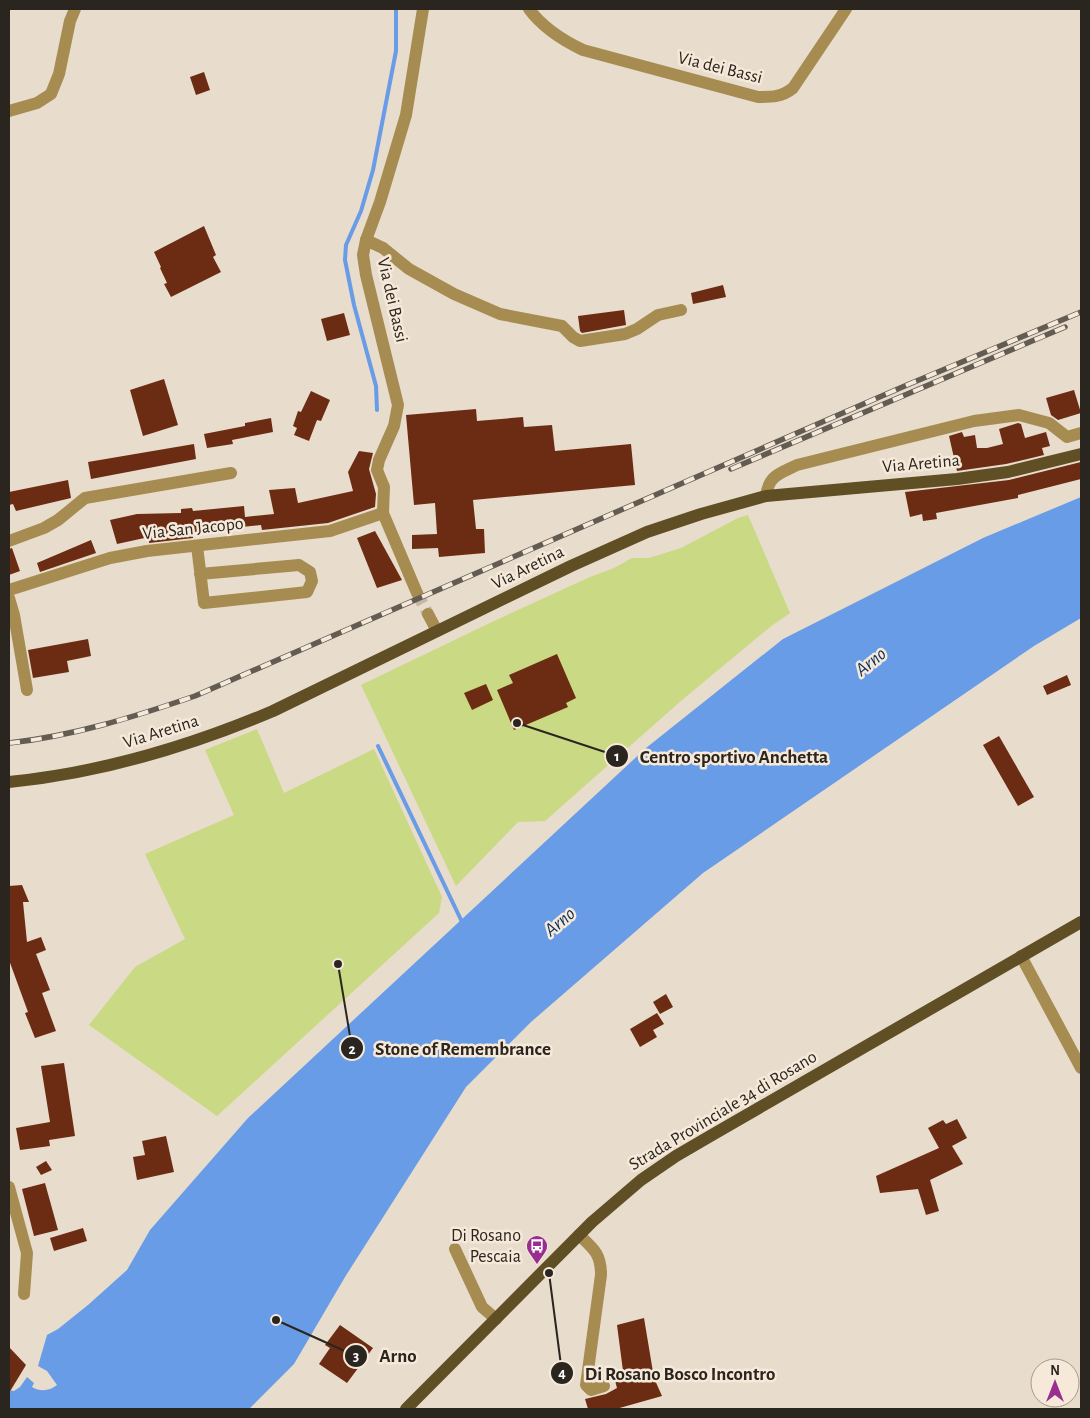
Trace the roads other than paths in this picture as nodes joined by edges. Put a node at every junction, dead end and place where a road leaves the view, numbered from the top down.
1 (75, 9) edge
2 (423, 9) edge
3 (529, 9) edge
4 (846, 9) edge
5 (9, 111) edge
6 (366, 240) junction
7 (682, 310) dead end
8 (1081, 433) edge
9 (1081, 454) edge
10 (230, 473) dead end
11 (766, 496) junction
12 (383, 513) junction
13 (9, 541) edge
14 (197, 546) junction
15 (200, 574) junction
16 (9, 590) edge
17 (417, 592) tunnel mouth
18 (9, 598) edge
19 (428, 614) tunnel mouth
20 (437, 631) junction
21 (27, 690) dead end
22 (9, 782) edge
23 (1081, 922) edge
24 (1021, 956) junction
25 (1081, 1068) edge
26 (9, 1187) edge
27 (579, 1235) junction
28 (455, 1248) dead end
29 (24, 1294) dead end
30 (496, 1319) junction
31 (604, 1386) dead end
32 (406, 1409) edge

1 - 5 street
2 - 6 street, Via dei Bassi
3 - 4 street, Via dei Bassi
6 - 7 street
6 - 12 street, Via dei Bassi
8 - 11 street
9 - 11 main road, Via Aretina
10 - 13 street
11 - 20 main road, Via Aretina
12 - 14 street, Via San Jacopo
12 - 17 street, Via dei Bassi
14 - 15 street
14 - 16 street, Via San Jacopo
15 - 15 street
18 - 21 street
19 - 20 street
20 - 22 main road, Via Aretina
23 - 24 main road, Strada Provinciale 34 di Rosano
24 - 25 street
24 - 27 main road, Strada Provinciale 34 di Rosano
26 - 29 street
27 - 30 main road, Strada Provinciale 34 di Rosano
27 - 31 street
28 - 30 street
30 - 32 main road, Strada Provinciale 34 di Rosano

